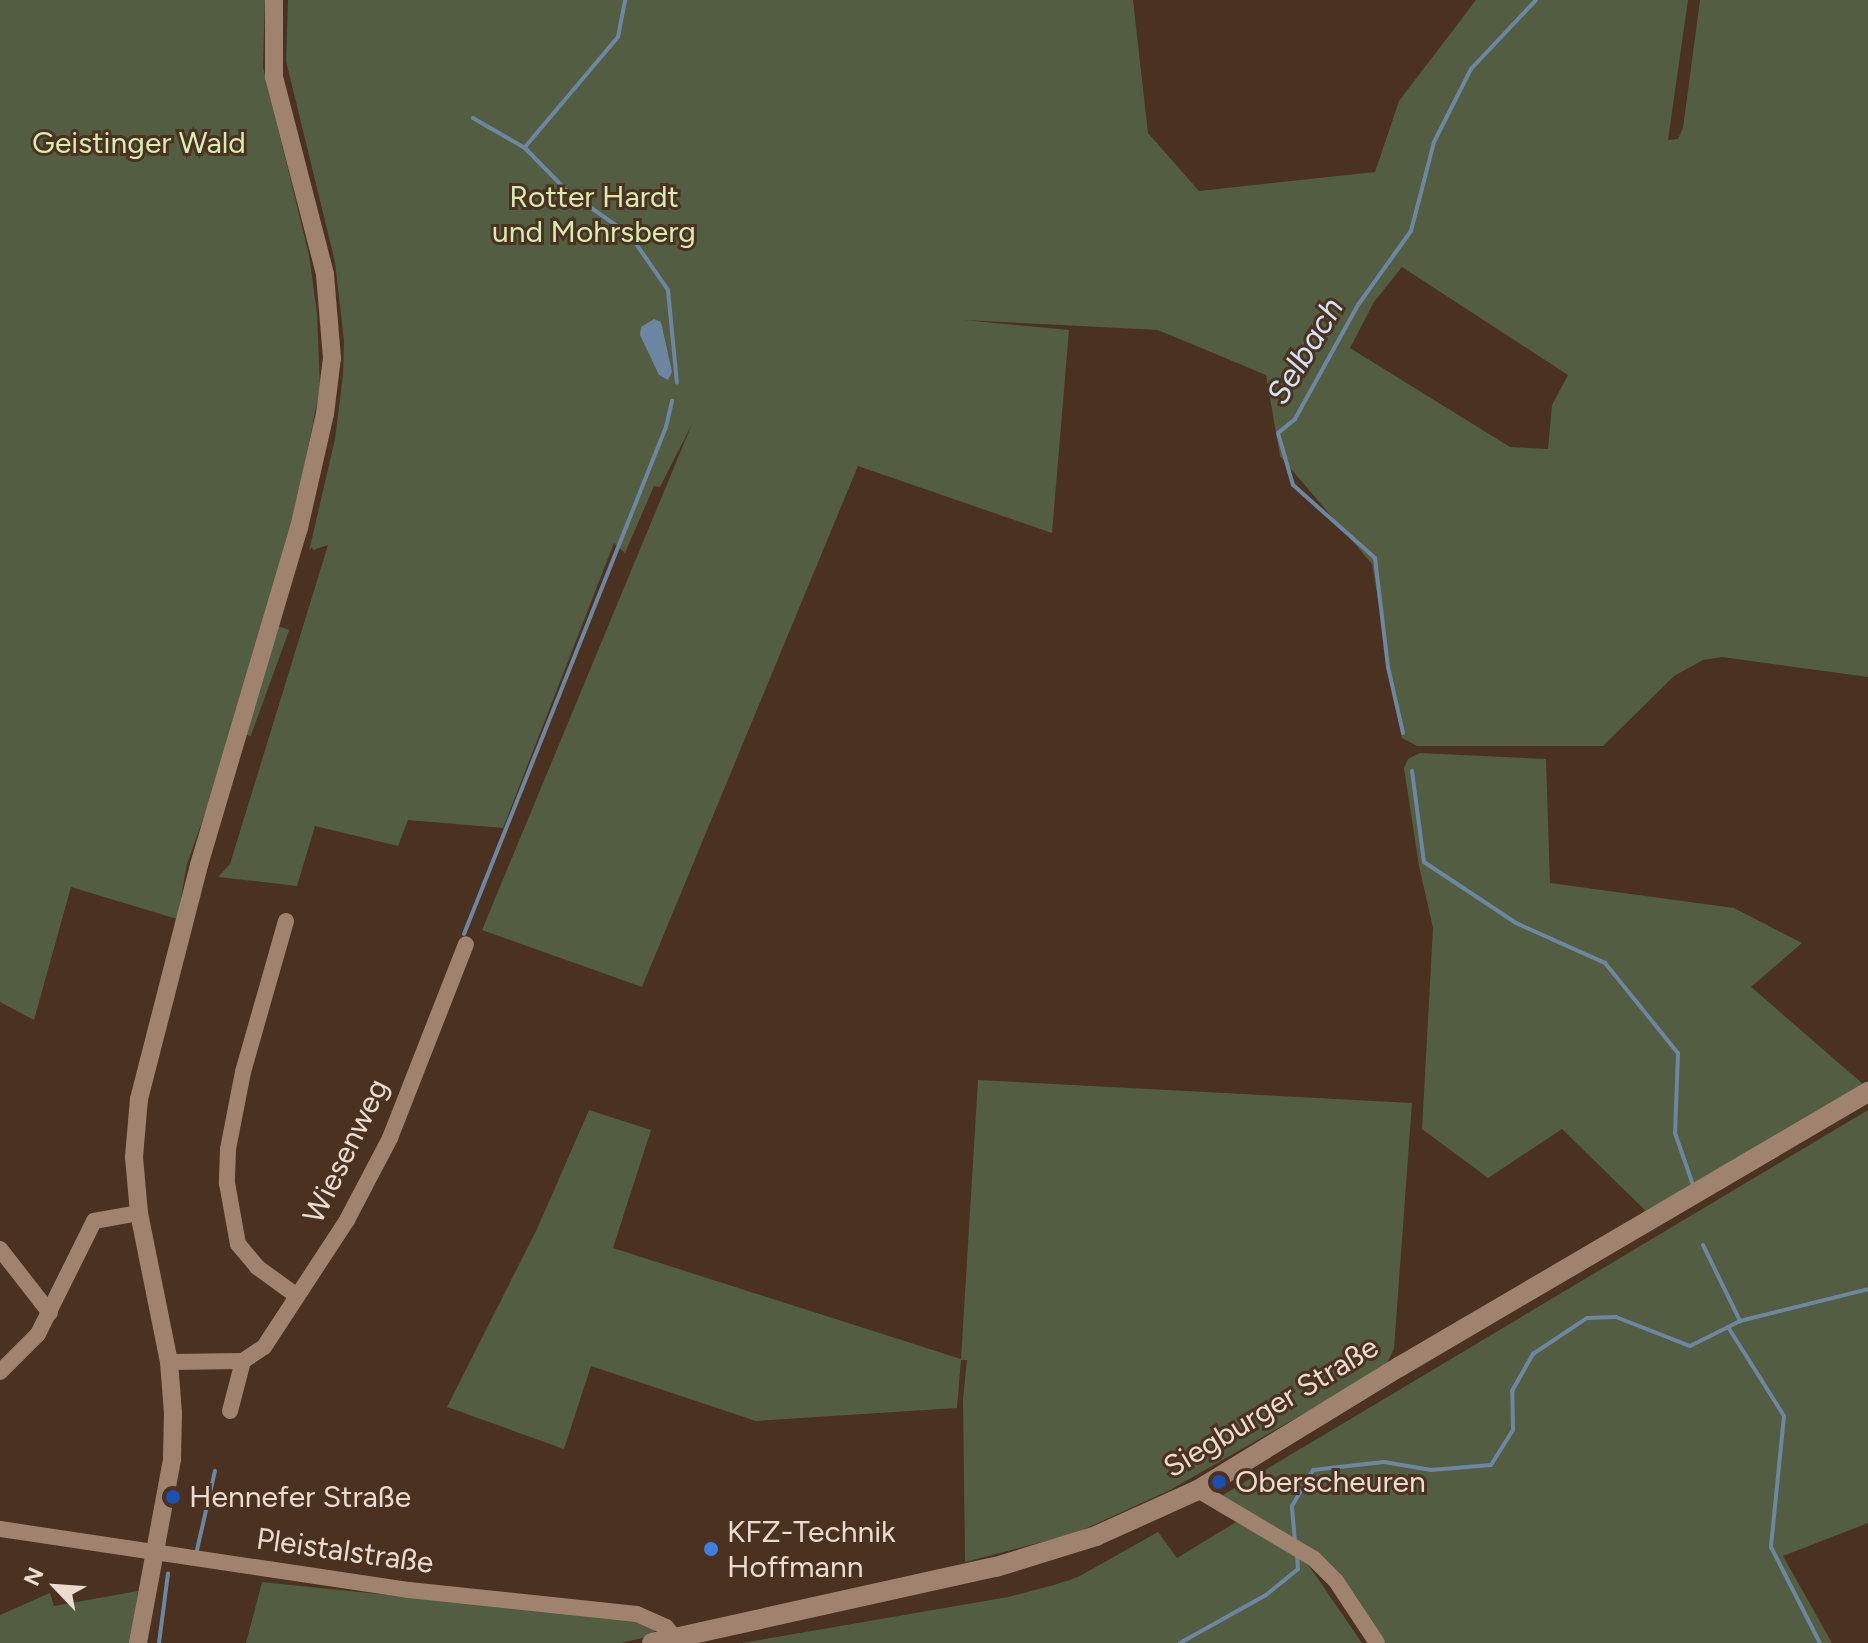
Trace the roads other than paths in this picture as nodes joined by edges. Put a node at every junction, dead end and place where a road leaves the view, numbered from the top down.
1 (274, 0) edge
2 (286, 921) dead end
3 (466, 944) dead end
4 (1868, 1092) edge
5 (139, 1213) junction
6 (0, 1249) edge
7 (297, 1296) junction
8 (50, 1313) junction
9 (243, 1361) junction
10 (169, 1362) junction
11 (0, 1372) edge
12 (230, 1411) dead end
13 (1198, 1490) junction
14 (0, 1529) edge
15 (155, 1553) junction
16 (675, 1638) junction
17 (139, 1639) edge
18 (652, 1643) edge
19 (1377, 1643) edge

1 - 5 street
2 - 7 street
3 - 7 street, Wiesenweg
4 - 13 main road, Siegburger Straße
5 - 8 street
5 - 10 street
6 - 8 street
7 - 9 street, Wiesenweg
8 - 11 street
9 - 10 street
9 - 12 street
10 - 15 street
13 - 16 main road, Siegburger Straße
13 - 19 street
14 - 15 street, Pleistalstraße
15 - 16 street, Pleistalstraße
15 - 17 street
16 - 18 main road, Siegburger Straße

